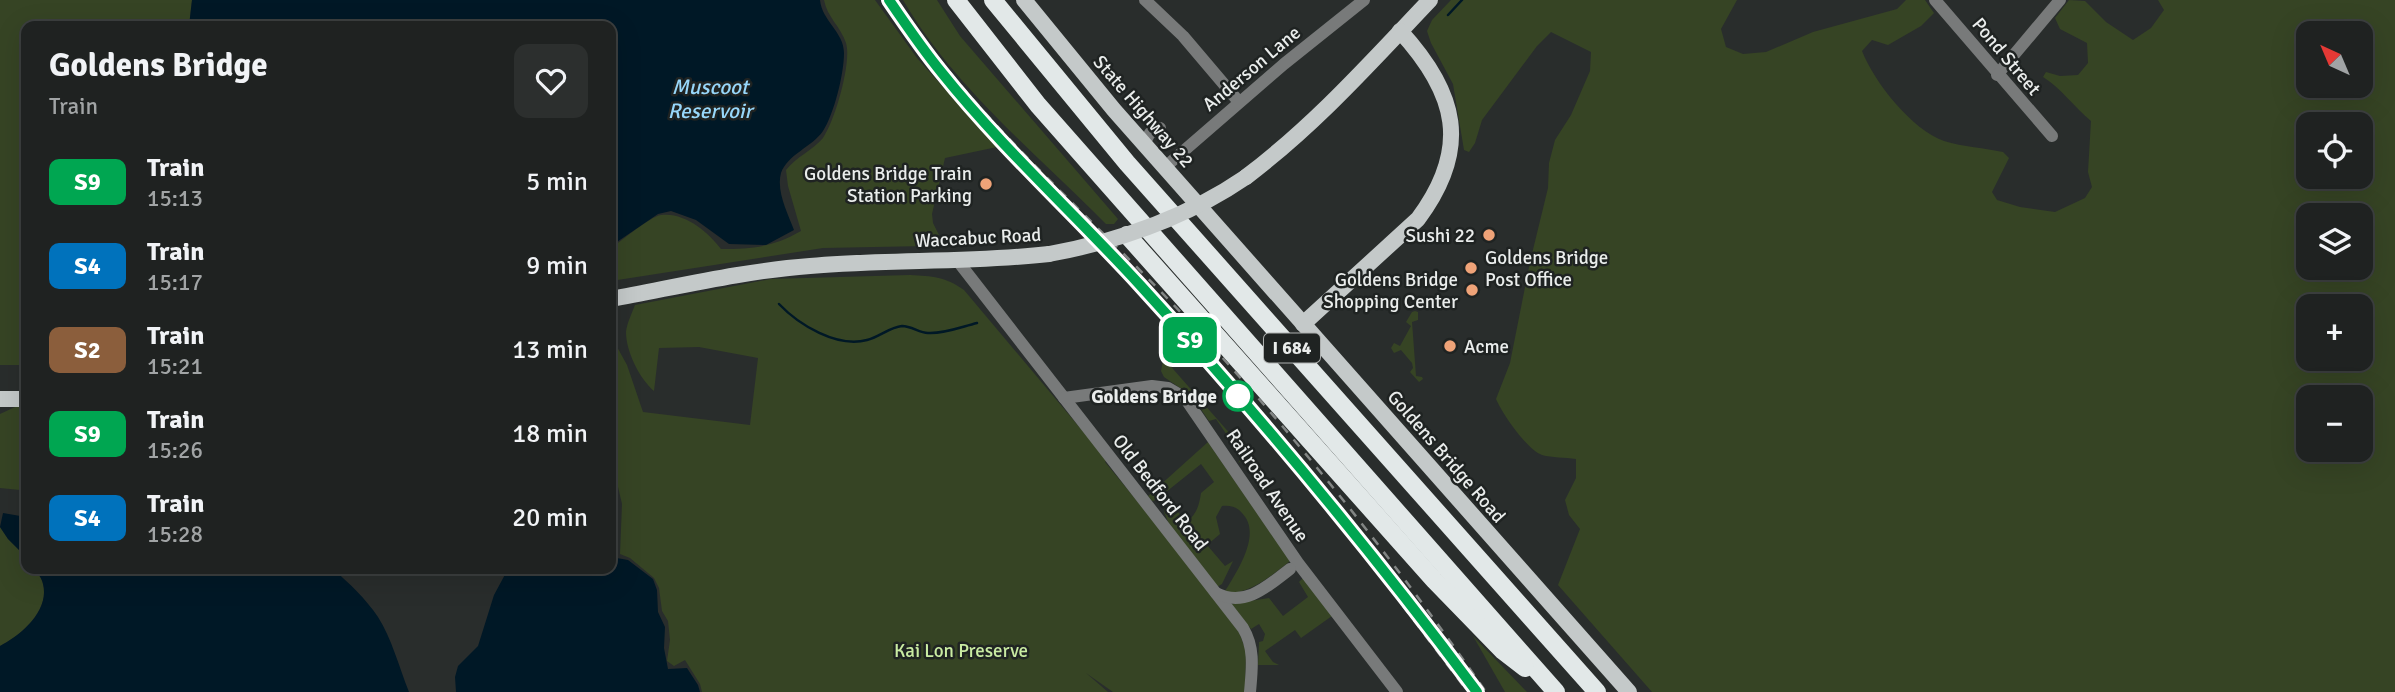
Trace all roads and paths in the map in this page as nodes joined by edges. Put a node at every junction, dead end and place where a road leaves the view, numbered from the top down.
1 (956, 0) edge
2 (993, 0) edge
3 (1024, 0) edge
4 (1145, 0) edge
5 (1364, 0) edge
6 (1430, 0) edge
7 (1934, 0) edge
8 (2060, 0) edge
9 (1400, 32) junction
10 (1997, 75) junction
11 (1239, 102) junction
12 (1160, 128) dead end
13 (2052, 136) dead end
14 (1144, 144) junction
15 (1164, 168) junction
16 (1128, 235) junction
17 (1235, 247) joint
18 (957, 260) junction
19 (616, 298) edge
20 (1303, 324) junction
21 (1064, 398) junction
22 (0, 399) edge
23 (21, 399) edge
24 (1290, 569) dead end
25 (1213, 591) junction
26 (1250, 692) edge
27 (1397, 692) edge
28 (1556, 692) edge
29 (1597, 692) edge
30 (1629, 692) edge

1 - 28 highway, I 684
2 - 29 highway, I 684
3 - 14 main road, State Highway 22
4 - 11 street
5 - 11 street, Anderson Lane
6 - 9 main road, Waccabuc Road
7 - 10 street, Pond Street
8 - 10 street
9 - 16 main road, Waccabuc Road, bridge
9 - 20 main road
10 - 13 street, Pond Street
11 - 15 street, Anderson Lane
12 - 14 street
14 - 15 main road, State Highway 22
15 - 17 main road, State Highway 22
16 - 18 main road, Waccabuc Road, bridge
16 - 28 highway
17 - 20 main road, Goldens Bridge Road
18 - 19 main road, Waccabuc Road
18 - 21 street, Old Bedford Road
20 - 30 main road, Goldens Bridge Road
21 - 25 street, Old Bedford Road
21 - 27 street, Railroad Avenue
22 - 23 main road
24 - 25 street
25 - 26 street, Old Bedford Road

